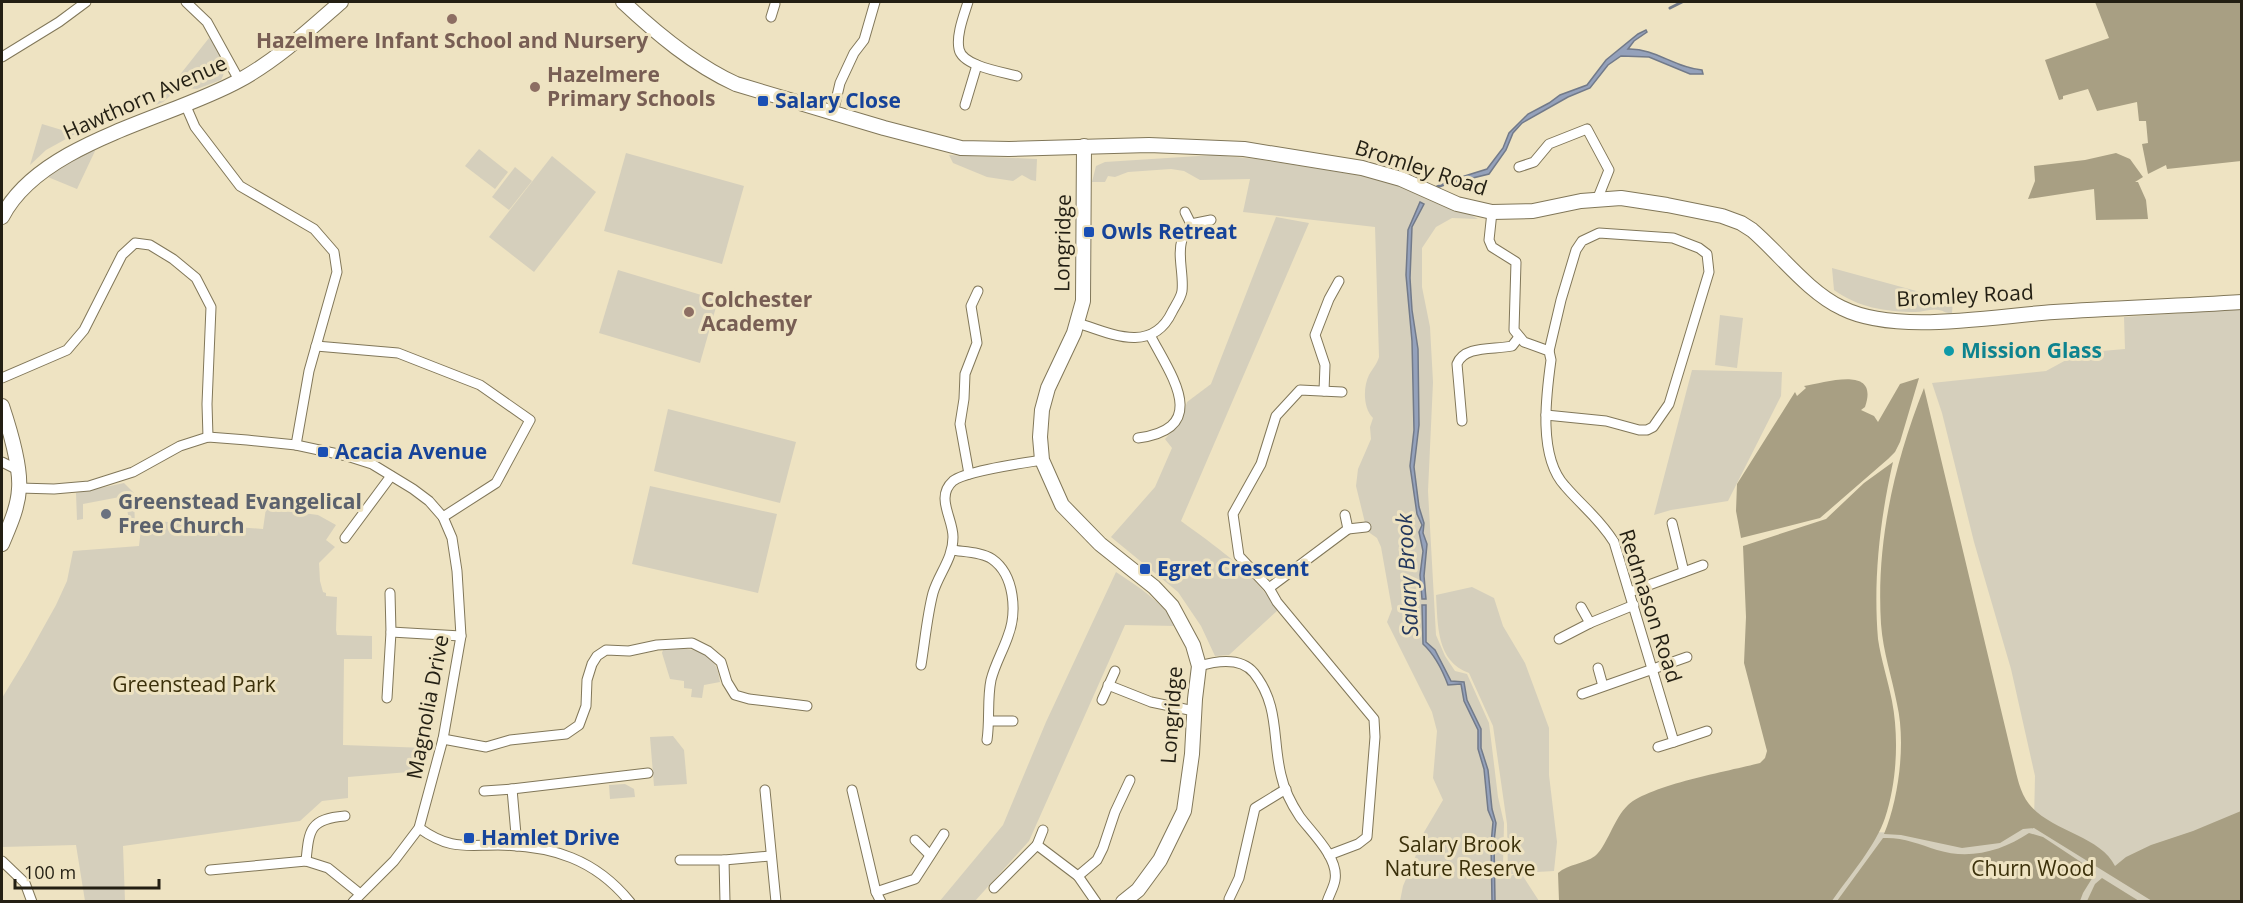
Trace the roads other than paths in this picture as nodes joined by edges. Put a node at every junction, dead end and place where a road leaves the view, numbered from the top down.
1 (86, 2) edge
2 (186, 2) edge
3 (341, 2) edge
4 (623, 2) edge
5 (774, 2) edge
6 (875, 2) edge
7 (968, 2) edge
8 (771, 17) dead end
9 (2, 57) edge
10 (977, 65) junction
11 (1017, 76) dead end
12 (239, 80) junction
13 (185, 104) junction
14 (965, 105) dead end
15 (833, 113) junction
16 (1084, 146) junction
17 (1520, 167) dead end
18 (1597, 200) junction
19 (1185, 212) dead end
20 (1492, 212) junction
21 (2, 217) edge
22 (1211, 220) dead end
23 (1191, 224) junction
24 (1339, 281) dead end
25 (978, 291) dead end
26 (2241, 302) edge
27 (1078, 323) junction
28 (1150, 335) junction
29 (1519, 337) junction
30 (316, 346) junction
31 (1549, 351) junction
32 (2, 378) edge
33 (1324, 391) junction
34 (1342, 392) dead end
35 (2, 406) edge
36 (1546, 415) junction
37 (1462, 421) dead end
38 (208, 437) junction
39 (1138, 438) dead end
40 (296, 445) junction
41 (1042, 460) junction
42 (2, 462) edge
43 (16, 469) junction
44 (969, 474) junction
45 (391, 476) junction
46 (19, 488) junction
47 (1345, 515) dead end
48 (443, 517) junction
49 (1672, 523) dead end
50 (1366, 527) dead end
51 (1348, 529) junction
52 (345, 538) dead end
53 (2, 544) edge
54 (952, 550) junction
55 (1703, 565) dead end
56 (1684, 572) junction
57 (1269, 588) junction
58 (1630, 592) junction
59 (390, 593) dead end
60 (1634, 605) junction
61 (1581, 607) dead end
62 (1590, 623) junction
63 (391, 633) junction
64 (461, 636) junction
65 (1559, 639) dead end
66 (1687, 657) dead end
67 (921, 665) dead end
68 (1199, 666) junction
69 (1598, 668) dead end
70 (1653, 668) junction
71 (1115, 671) dead end
72 (1108, 685) junction
73 (1604, 686) junction
74 (1582, 694) dead end
75 (387, 698) dead end
76 (1102, 700) dead end
77 (807, 706) dead end
78 (1194, 711) junction
79 (990, 721) junction
80 (1013, 721) dead end
81 (1707, 731) dead end
82 (443, 739) junction
83 (987, 740) dead end
84 (1674, 742) junction
85 (1658, 747) dead end
86 (648, 773) dead end
87 (1130, 780) dead end
88 (512, 789) junction
89 (1286, 789) junction
90 (765, 790) dead end
91 (852, 790) dead end
92 (484, 791) dead end
93 (345, 816) dead end
94 (419, 828) junction
95 (1043, 830) dead end
96 (944, 834) dead end
97 (915, 840) dead end
98 (1037, 845) junction
99 (517, 846) junction
100 (930, 855) junction
101 (1329, 855) junction
102 (770, 856) junction
103 (680, 860) dead end
104 (724, 860) junction
105 (2, 861) edge
106 (306, 861) junction
107 (210, 870) dead end
108 (1078, 876) junction
109 (994, 888) dead end
110 (359, 893) junction
111 (879, 897) edge
112 (1229, 898) dead end
113 (33, 902) edge
114 (352, 902) edge
115 (630, 902) edge
116 (725, 902) edge
117 (776, 902) edge
118 (1096, 902) edge
119 (1124, 902) edge
120 (1327, 902) edge

1 - 9 street
2 - 12 street
3 - 12 street, Hawthorn Avenue
4 - 15 street, Bromley Road
5 - 8 street
6 - 15 street
7 - 10 street
10 - 11 street
10 - 14 street
12 - 13 street, Hawthorn Avenue
13 - 21 street, Hawthorn Avenue
13 - 30 street
15 - 16 street, Bromley Road
16 - 20 street, Bromley Road
16 - 27 street, Longridge
17 - 18 street
18 - 20 street, Bromley Road
18 - 26 street, Bromley Road
19 - 23 street
20 - 29 street
22 - 23 street
23 - 28 street
24 - 33 street
25 - 44 street
27 - 28 street
27 - 41 street, Longridge
28 - 39 street
29 - 31 street
29 - 37 street
30 - 40 street
30 - 48 street
31 - 36 street, Redmason Road
31 - 36 street, Redmason Road
32 - 38 street
33 - 34 street
33 - 57 street
35 - 43 street
36 - 58 street, Redmason Road
38 - 40 street, Magnolia Drive
38 - 46 street, Magnolia Drive
40 - 45 street, Magnolia Drive
41 - 44 street
41 - 68 street, Longridge
42 - 43 street
43 - 46 street
44 - 54 street
45 - 48 street, Magnolia Drive
45 - 52 street
46 - 53 street
47 - 51 street
48 - 64 street, Magnolia Drive
49 - 56 street
50 - 51 street
51 - 57 street
54 - 67 street
54 - 79 street
55 - 56 street
56 - 58 street
57 - 101 street
58 - 60 street, Redmason Road
59 - 63 street
60 - 62 street
60 - 70 street, Redmason Road
61 - 62 street
62 - 65 street
63 - 64 street
63 - 75 street
64 - 82 street, Magnolia Drive
66 - 70 street
68 - 78 street, Longridge
68 - 89 street
69 - 73 street
70 - 73 street
70 - 84 street, Redmason Road
71 - 72 street
72 - 76 street
72 - 78 street
73 - 74 street
77 - 82 street
78 - 119 street, Longridge
79 - 80 street
79 - 83 street
81 - 84 street
82 - 94 street, Magnolia Drive
84 - 85 street
86 - 88 street
87 - 108 street
88 - 92 street
88 - 99 street
89 - 101 street
89 - 112 street
90 - 102 street
91 - 111 street
93 - 106 street
94 - 99 street
94 - 110 street, Magnolia Drive
95 - 98 street
96 - 100 street
97 - 100 street
98 - 108 street
98 - 109 street
99 - 115 street
100 - 111 street
101 - 120 street
102 - 104 street
102 - 117 street
103 - 104 street
104 - 116 street
105 - 113 street
106 - 107 street
106 - 110 street
108 - 118 street
110 - 114 street, Magnolia Drive

